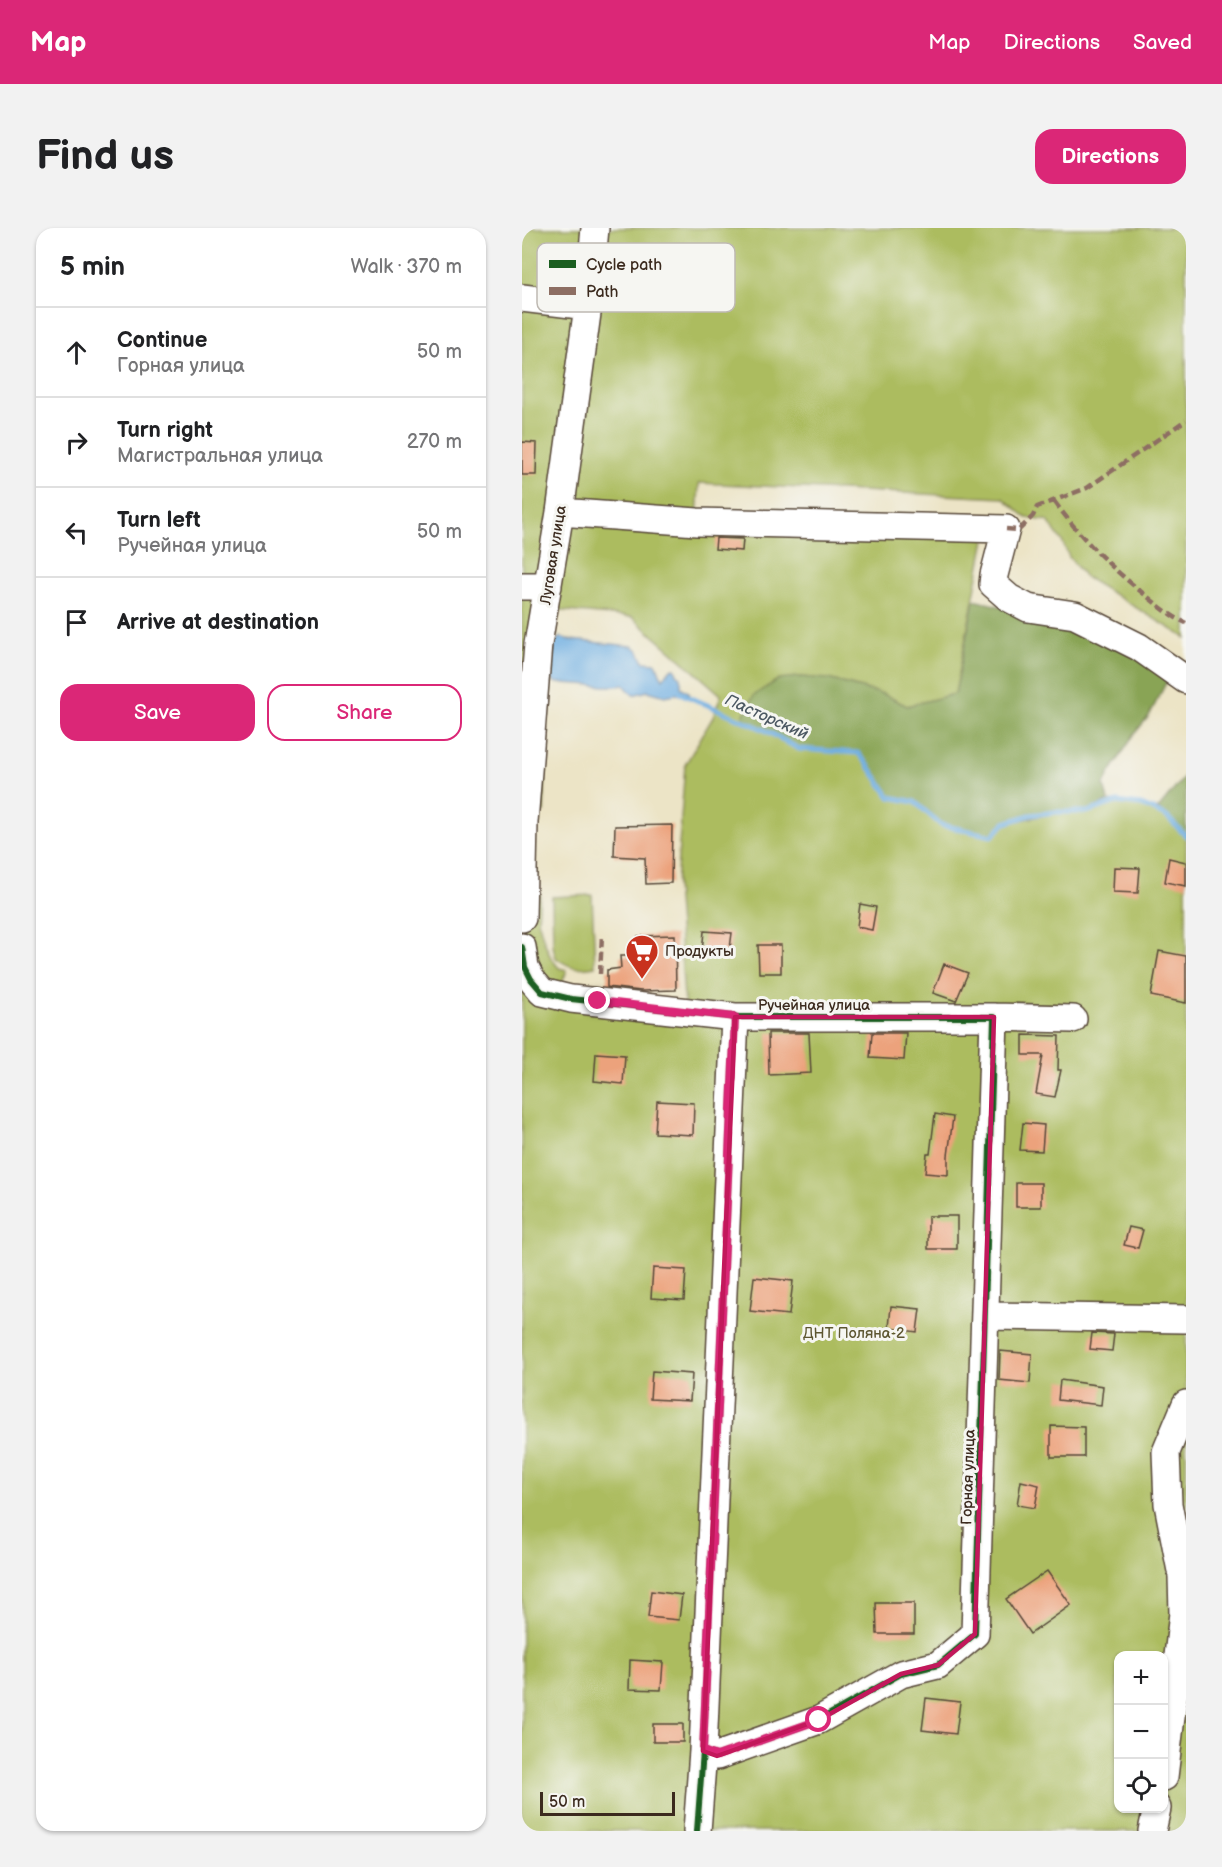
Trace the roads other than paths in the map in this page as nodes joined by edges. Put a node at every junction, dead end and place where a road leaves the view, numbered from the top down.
1 (595, 228) edge
2 (594, 243) edge
3 (522, 298) edge
4 (537, 300) edge
5 (587, 312) edge
6 (560, 512) junction
7 (535, 586) edge
8 (1186, 680) edge
9 (522, 918) edge
10 (522, 947) edge
11 (735, 1017) junction
12 (994, 1017) junction
13 (1073, 1018) dead end
14 (985, 1316) junction
15 (1186, 1319) edge
16 (1186, 1404) edge
17 (703, 1751) junction
18 (1166, 1759) edge
19 (1156, 1813) edge
20 (697, 1831) edge
21 (1152, 1831) edge

1 - 2 street, Луговая улица
3 - 4 street
5 - 6 street, Луговая улица
6 - 7 street, Луговая улица
6 - 8 street
7 - 9 street, Луговая улица
10 - 11 street, Ручейная улица
11 - 12 street, Ручейная улица
11 - 17 street
12 - 13 street, Ручейная улица
12 - 14 street, Горная улица
14 - 15 street
14 - 17 street, Горная улица
16 - 18 street
17 - 20 street
19 - 21 street

